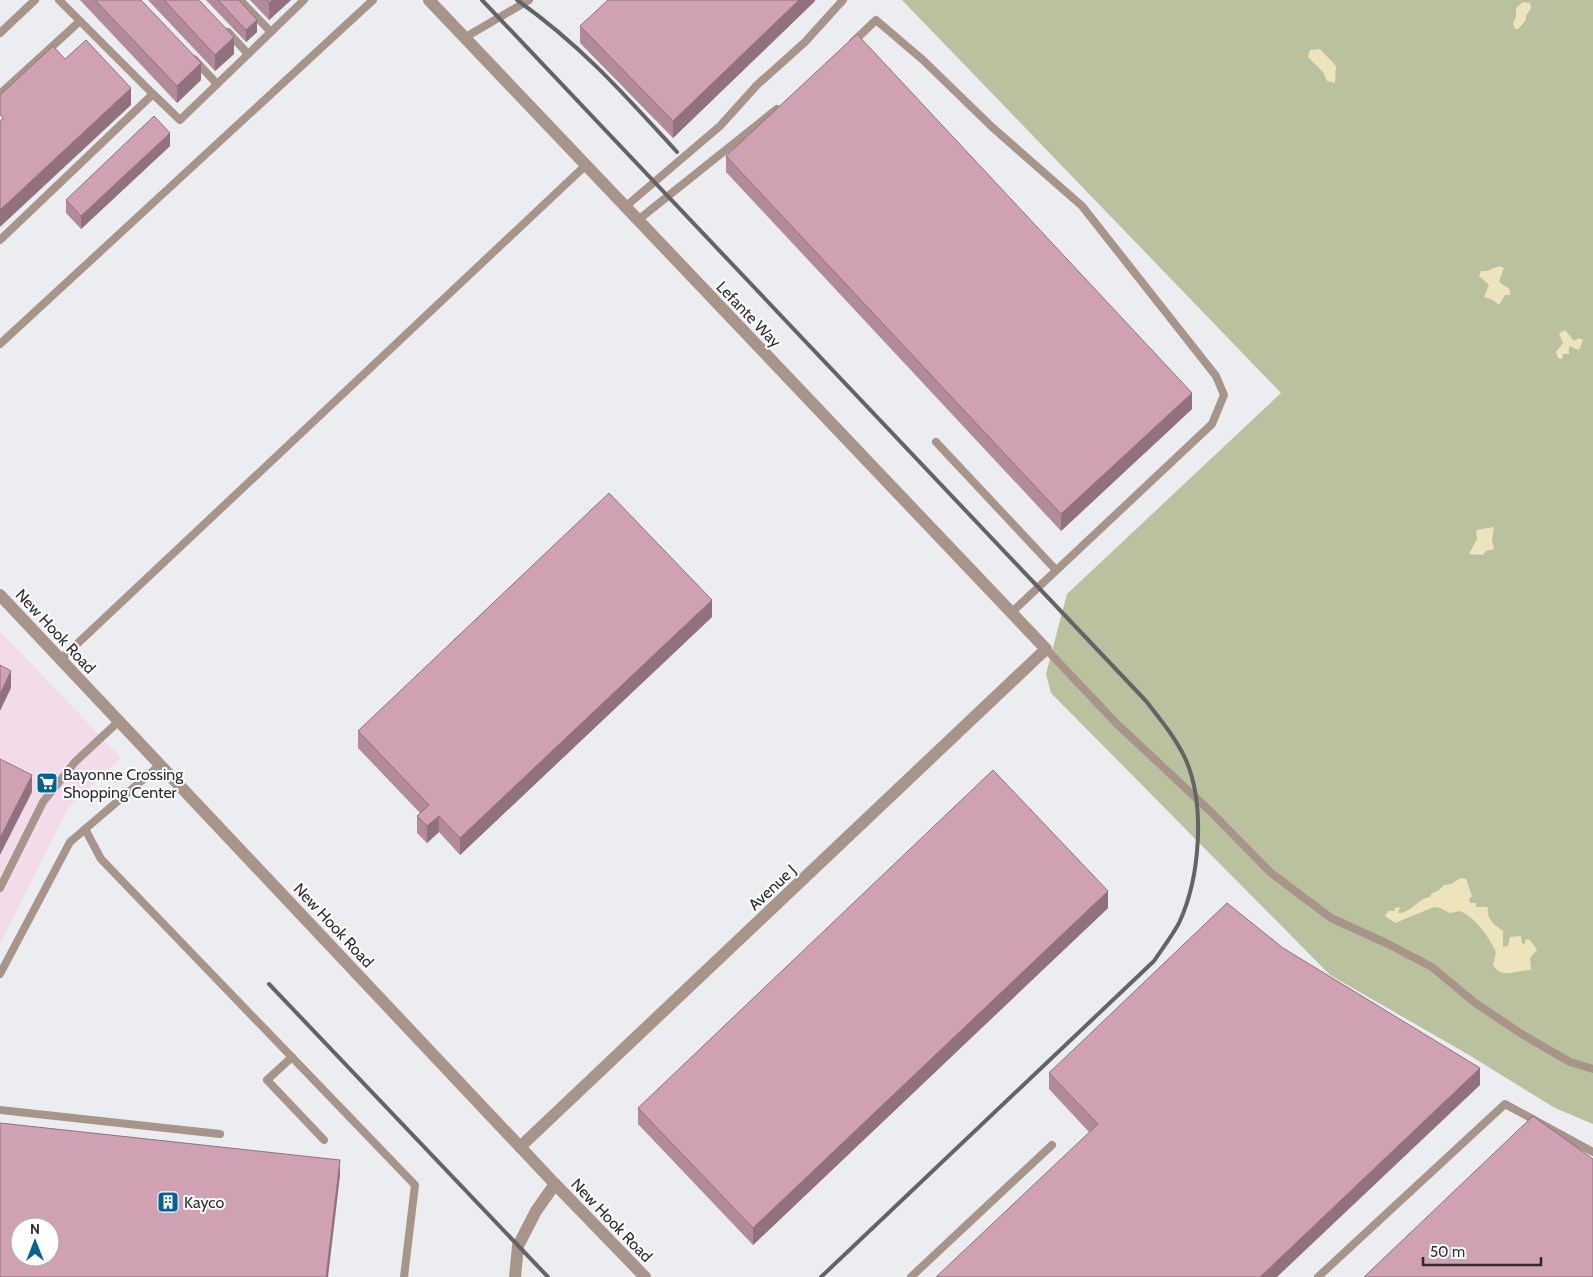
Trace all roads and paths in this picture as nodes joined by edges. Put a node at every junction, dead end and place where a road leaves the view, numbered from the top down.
1 (35, 0) edge
2 (59, 0) edge
3 (240, 0) edge
4 (304, 0) edge
5 (372, 0) edge
6 (429, 0) edge
7 (529, 0) edge
8 (843, 0) edge
9 (80, 21) junction
10 (223, 27) edge
11 (271, 32) junction
12 (0, 33) edge
13 (464, 38) junction
14 (845, 50) edge
15 (248, 54) junction
16 (190, 56) edge
17 (217, 84) junction
18 (0, 94) edge
19 (153, 94) junction
20 (781, 106) edge
21 (586, 165) junction
22 (626, 207) junction
23 (638, 220) junction
24 (0, 240) edge
25 (0, 344) edge
26 (936, 442) dead end
27 (1056, 570) junction
28 (0, 595) edge
29 (1010, 613) junction
30 (1046, 650) junction
31 (61, 659) junction
32 (119, 721) junction
33 (160, 765) junction
34 (85, 829) junction
35 (0, 888) edge
36 (0, 974) edge
37 (292, 1057) junction
38 (1593, 1069) edge
39 (0, 1110) edge
40 (220, 1134) dead end
41 (324, 1140) dead end
42 (1052, 1146) dead end
43 (520, 1147) junction
44 (1593, 1152) edge
45 (555, 1184) junction
46 (404, 1277) edge
47 (515, 1277) edge
48 (645, 1277) edge
49 (910, 1277) edge
50 (1318, 1277) edge

1 - 12 lane
2 - 9 lane
3 - 11 lane
4 - 11 lane
5 - 25 lane
6 - 13 street, Lefante Way
7 - 13 lane
8 - 22 lane
9 - 18 lane
9 - 19 lane
10 - 15 lane
11 - 15 lane
13 - 21 street, Lefante Way
14 - 27 lane
15 - 17 lane
16 - 17 lane
17 - 19 lane
19 - 24 lane
20 - 23 lane
21 - 22 street, Lefante Way
21 - 31 lane
22 - 23 street, Lefante Way
23 - 29 street, Lefante Way
26 - 27 lane
27 - 29 lane
28 - 31 street, New Hook Road
29 - 30 street, Lefante Way
30 - 38 lane
30 - 43 street, Avenue J
31 - 32 street, New Hook Road
32 - 33 street, New Hook Road
32 - 35 lane
33 - 34 lane
33 - 43 street, New Hook Road
34 - 36 lane
34 - 37 lane
37 - 41 lane
37 - 46 lane
39 - 40 lane
42 - 49 lane
43 - 45 street, New Hook Road
44 - 50 lane
45 - 47 street
45 - 48 street, New Hook Road

